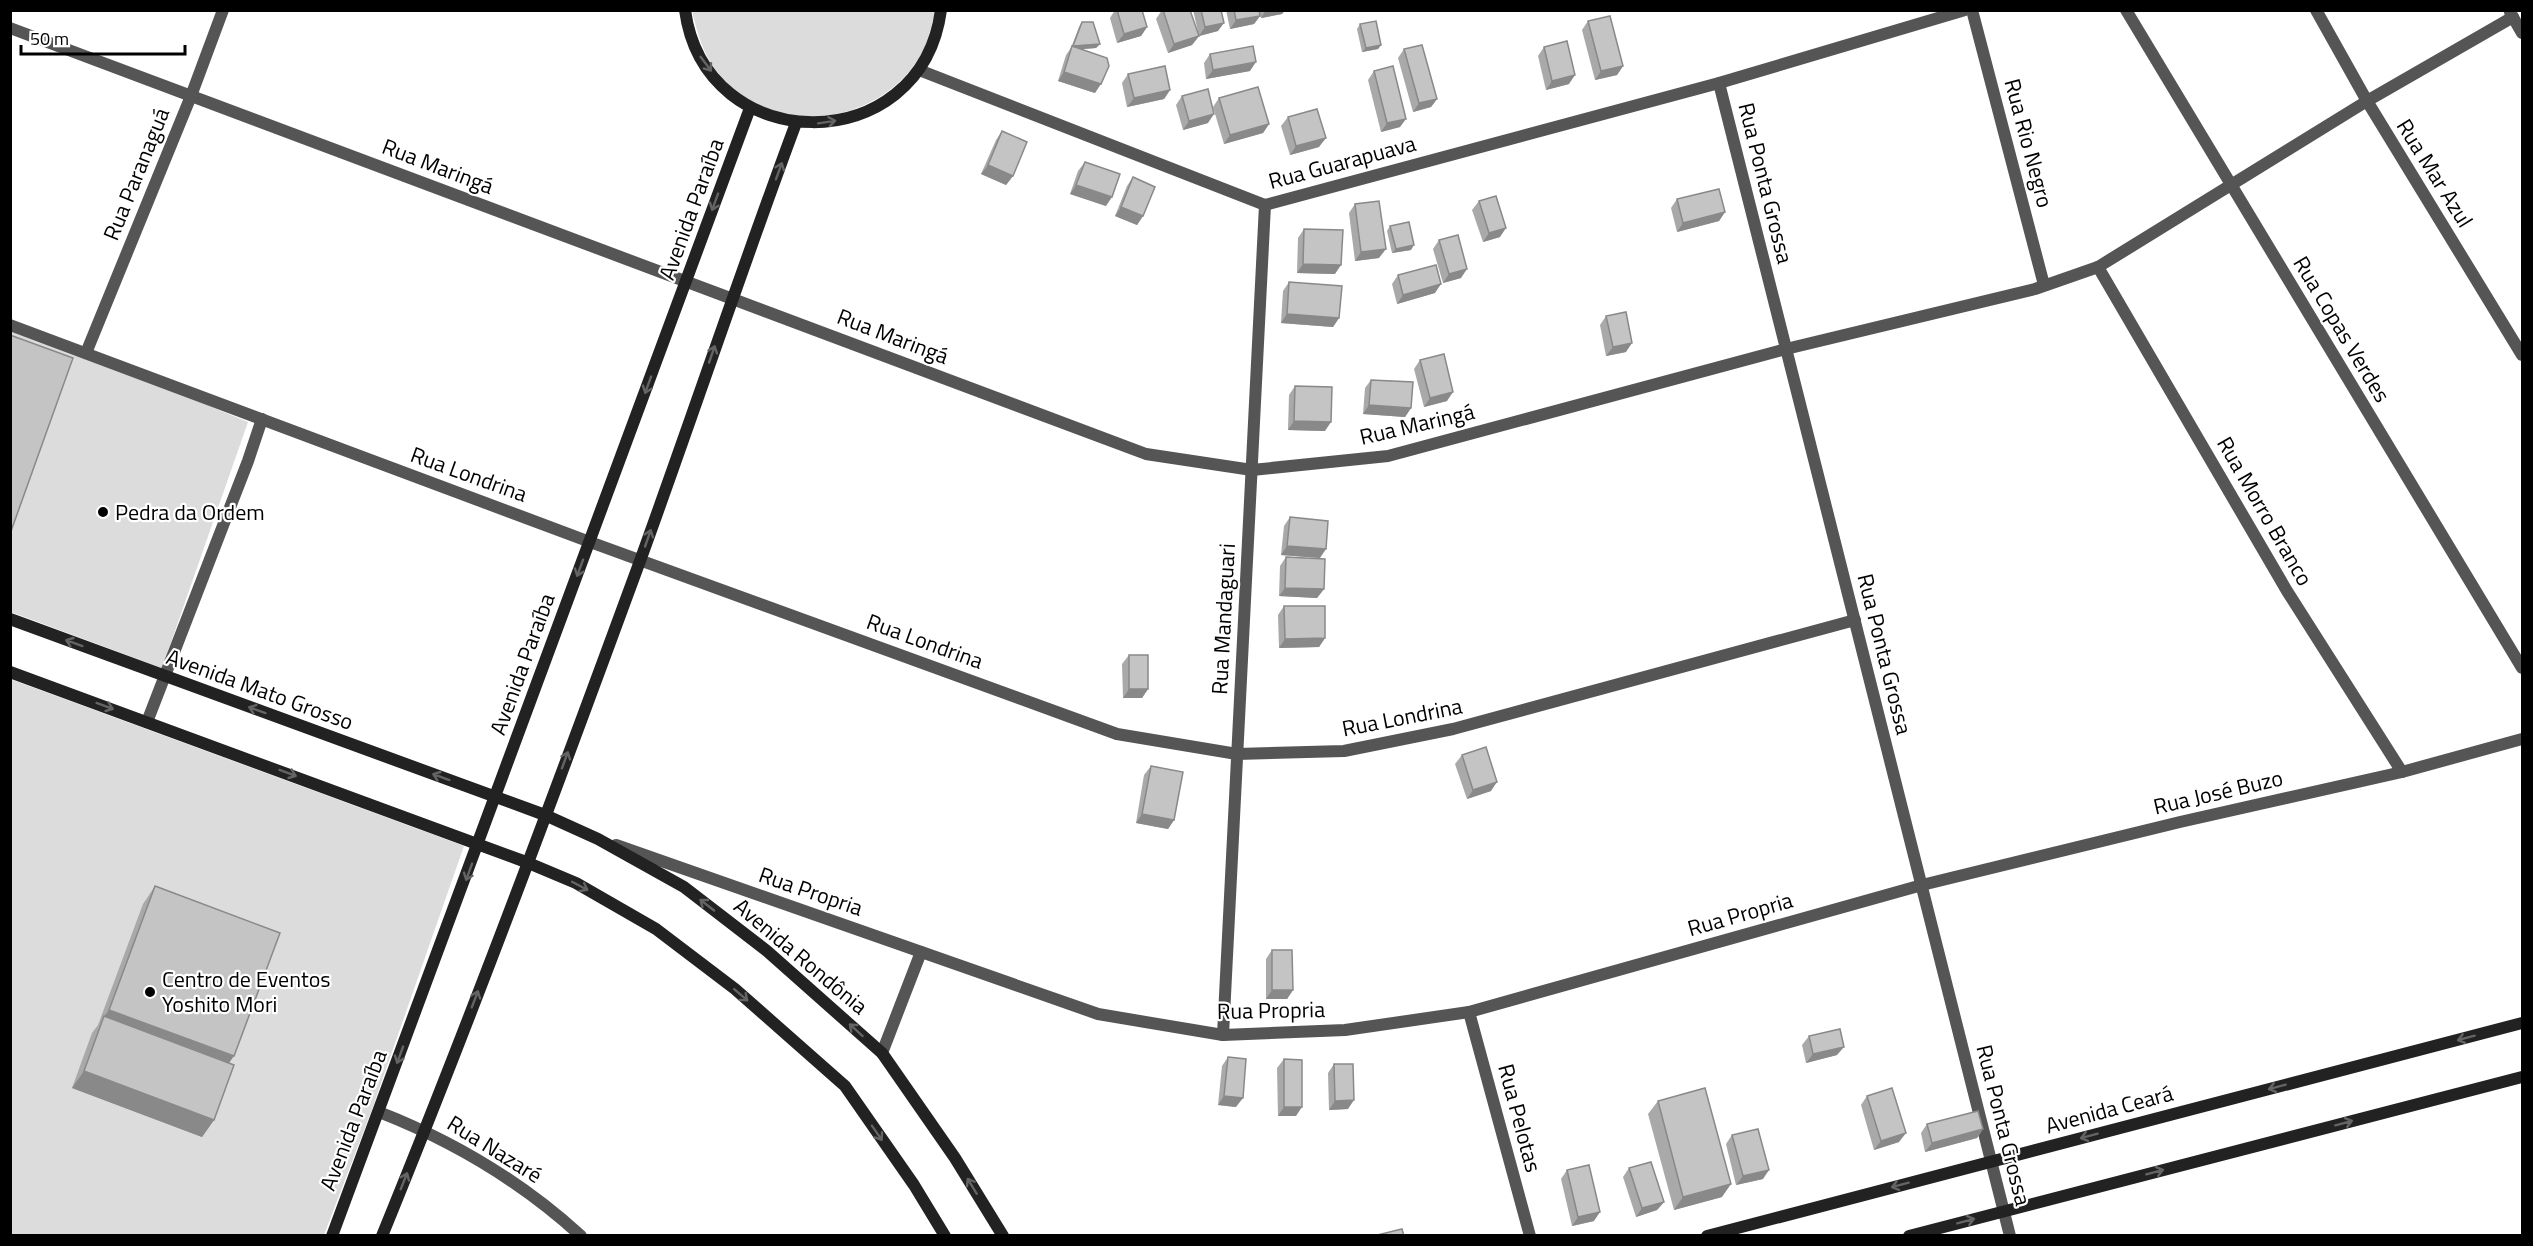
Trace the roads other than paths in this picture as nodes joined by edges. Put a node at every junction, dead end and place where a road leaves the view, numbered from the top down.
1 (223, 10) edge
2 (685, 10) edge
3 (941, 10) edge
4 (1972, 10) edge
5 (2126, 10) edge
6 (2316, 10) edge
7 (1956, 12) edge
8 (2511, 14) edge
9 (10, 28) edge
10 (2523, 33) edge
11 (919, 70) junction
12 (1719, 83) junction
13 (191, 96) junction
14 (2367, 101) junction
15 (750, 108) junction
16 (796, 123) junction
17 (2230, 183) junction
18 (1265, 205) junction
19 (2098, 267) junction
20 (686, 281) junction
21 (2044, 285) junction
22 (731, 298) junction
23 (10, 325) edge
24 (1786, 349) junction
25 (77, 354) junction
26 (2523, 355) edge
27 (262, 419) junction
28 (1252, 470) junction
29 (590, 542) junction
30 (640, 560) junction
31 (10, 619) edge
32 (1855, 620) junction
33 (2523, 668) edge
34 (10, 672) edge
35 (166, 676) junction
36 (147, 722) junction
37 (2523, 739) edge
38 (1237, 754) junction
39 (2402, 772) junction
40 (495, 797) junction
41 (545, 815) junction
42 (598, 839) junction
43 (479, 844) junction
44 (526, 862) junction
45 (1922, 885) junction
46 (921, 952) junction
47 (1469, 1012) junction
48 (2522, 1026) edge
49 (1223, 1035) junction
50 (882, 1053) junction
51 (2523, 1077) edge
52 (379, 1112) junction
53 (425, 1130) junction
54 (1992, 1161) junction
55 (2004, 1211) junction
56 (332, 1236) edge
57 (382, 1236) edge
58 (581, 1236) edge
59 (945, 1236) edge
60 (1003, 1236) edge
61 (1530, 1236) edge
62 (1707, 1236) edge
63 (1909, 1236) edge
64 (2010, 1236) edge

1 - 13 street, Rua Paranaguá
2 -> 15 street
3 - 11 street
4 - 21 street, Rua Rio Negro
5 - 17 street, Rua Copas Verdes
6 - 14 street, Rua Mar Azul
7 - 12 street, Rua Guarapuava
8 - 10 street
8 - 14 street, Rua Maringá
9 - 13 street, Rua Maringá
16 -> 11 street
11 - 18 street, Rua Guarapuava
12 - 18 street, Rua Guarapuava
12 - 24 street, Rua Ponta Grossa
13 - 20 street, Rua Maringá
13 - 25 street, Rua Paranaguá
14 - 17 street, Rua Maringá
14 - 26 street, Rua Mar Azul
15 - 16 street
15 -> 20 street, Avenida Paraíba
22 -> 16 street
17 - 19 street, Rua Maringá
17 - 33 street, Rua Copas Verdes
18 - 28 street, Rua Mandaguari
19 - 21 street, Rua Maringá
19 - 39 street, Rua Morro Branco
20 - 22 street, Rua Maringá
20 -> 29 street, Avenida Paraíba
21 - 24 street, Rua Maringá
22 - 28 street, Rua Maringá
30 -> 22 street
23 - 25 street, Rua Londrina
24 - 28 street, Rua Maringá
24 - 32 street, Rua Ponta Grossa
25 - 27 street, Rua Londrina
27 - 29 street, Rua Londrina
27 - 35 street
28 - 38 street, Rua Mandaguari
29 - 30 street, Rua Londrina
29 -> 40 street, Avenida Paraíba
30 - 38 street, Rua Londrina
41 -> 30 street
35 -> 31 street, Avenida Mato Grosso
32 - 38 street, Rua Londrina
32 - 45 street, Rua Ponta Grossa
34 -> 36 street
35 - 36 street
40 -> 35 street, Avenida Mato Grosso
36 -> 43 street
37 - 39 street, Rua José Buzo
38 - 49 street, Rua Mandaguari
39 - 45 street, Rua José Buzo
40 - 41 street, Avenida Rondônia
40 - 43 street, Avenida Paraíba
41 - 42 street, Avenida Rondônia
41 - 44 street
42 - 46 street, Rua Propria
50 -> 42 street, Avenida Rondônia
43 - 44 street
43 -> 52 street, Avenida Paraíba
53 -> 44 street
44 -> 59 street
45 - 47 street, Rua Propria
45 - 54 street, Rua Ponta Grossa
46 - 49 street, Rua Propria
46 - 50 street
47 - 49 street, Rua Propria
47 - 61 street, Rua Pelotas
48 -> 54 street, Avenida Ceará
60 -> 50 street, Avenida Rondônia
55 -> 51 street
52 - 53 street, Rua Nazaré
52 - 56 street, Avenida Paraíba
57 -> 53 street
53 - 58 street, Rua Nazaré
54 - 55 street, Rua Ponta Grossa
54 -> 62 street, Avenida Ceará
63 -> 55 street
55 - 64 street, Rua Ponta Grossa

